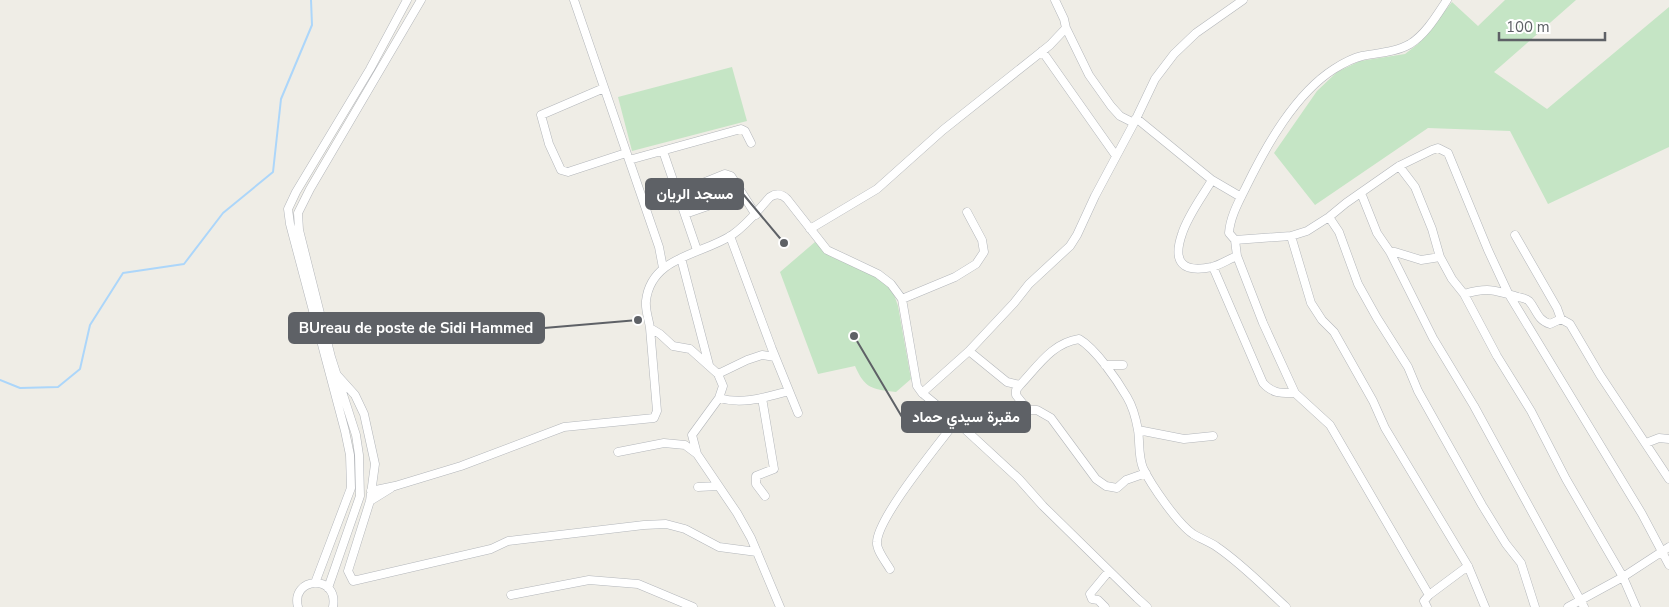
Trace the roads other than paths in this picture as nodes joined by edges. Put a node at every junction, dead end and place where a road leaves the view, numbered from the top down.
1 (407, 0) edge
2 (421, 0) edge
3 (574, 0) edge
4 (1055, 0) edge
5 (1243, 0) edge
6 (1447, 0) edge
7 (1066, 28) junction
8 (1042, 52) junction
9 (604, 88) junction
10 (1135, 120) junction
11 (751, 143) dead end
12 (663, 150) junction
13 (320, 153) junction
14 (627, 156) junction
15 (1116, 156) junction
16 (1399, 166) junction
17 (322, 169) junction
18 (1212, 180) junction
19 (678, 193) junction
20 (1361, 193) junction
21 (1240, 197) junction
22 (708, 206) dead end
23 (967, 212) dead end
24 (685, 214) junction
25 (756, 215) junction
26 (1330, 217) junction
27 (810, 228) junction
28 (1515, 235) dead end
29 (730, 236) junction
30 (1291, 236) junction
31 (1236, 240) junction
32 (697, 250) junction
33 (1390, 252) junction
34 (1237, 256) junction
35 (1440, 257) junction
36 (681, 258) junction
37 (1213, 267) junction
38 (663, 268) junction
39 (1508, 292) junction
40 (1464, 294) junction
41 (902, 299) junction
42 (1561, 319) junction
43 (650, 328) junction
44 (969, 351) junction
45 (775, 357) junction
46 (1104, 364) junction
47 (1123, 365) dead end
48 (710, 366) junction
49 (718, 374) junction
50 (337, 375) junction
51 (1020, 385) junction
52 (790, 391) junction
53 (922, 393) junction
54 (1296, 393) junction
55 (719, 398) junction
56 (762, 398) junction
57 (1028, 410) junction
58 (798, 413) dead end
59 (956, 421) junction
60 (1138, 430) junction
61 (692, 435) junction
62 (1213, 436) dead end
63 (1669, 439) edge
64 (1646, 443) junction
65 (685, 445) junction
66 (618, 452) dead end
67 (697, 454) junction
68 (1146, 473) junction
69 (1669, 479) edge
70 (372, 480) junction
71 (395, 486) junction
72 (718, 486) junction
73 (698, 487) dead end
74 (371, 491) junction
75 (765, 496) dead end
76 (370, 501) junction
77 (1665, 549) edge
78 (757, 552) junction
79 (1669, 565) edge
80 (1468, 566) junction
81 (890, 569) dead end
82 (1109, 571) junction
83 (1623, 577) junction
84 (315, 583) junction
85 (328, 588) junction
86 (511, 595) dead end
87 (1429, 595) junction
88 (1582, 604) edge
89 (298, 607) edge
90 (334, 607) edge
91 (693, 607) edge
92 (780, 607) edge
93 (1105, 607) edge
94 (1147, 607) edge
95 (1286, 607) edge
96 (1426, 607) edge
97 (1485, 607) edge
98 (1535, 607) edge
99 (1568, 607) edge
100 (1636, 607) edge

1 - 13 street
2 - 17 street
3 - 9 street
4 - 7 street
5 - 10 street
6 - 21 street
7 - 8 street
7 - 10 street
8 - 15 street
8 - 27 street
9 - 14 street
9 - 14 street
10 - 15 street
10 - 18 street
11 - 12 street
12 - 14 street
12 - 19 street
13 - 17 street
13 - 84 street
14 - 38 street
15 - 44 street
16 - 20 street
16 - 35 street
16 - 39 street
17 - 50 street
18 - 21 street
18 - 37 street
19 - 24 street
19 - 25 street
20 - 26 street
20 - 33 street
21 - 31 street
22 - 24 street
23 - 41 street
24 - 32 street
25 - 27 street
25 - 29 street
26 - 30 street
26 - 98 street
27 - 41 street
28 - 42 street
29 - 32 street
29 - 45 street
30 - 31 street
30 - 80 street
31 - 34 street
32 - 36 street
33 - 35 street
33 - 88 street
34 - 37 street
34 - 54 street
35 - 40 street
36 - 38 street
36 - 48 street
37 - 54 street
38 - 43 street
39 - 40 street
39 - 42 street
39 - 77 street
40 - 83 street
41 - 53 street
42 - 64 street
43 - 48 street
43 - 71 street
44 - 51 street
44 - 53 street
45 - 49 street
45 - 52 street
46 - 47 street
46 - 51 street
46 - 60 street
48 - 49 street
49 - 55 street
50 - 70 street
50 - 85 street
51 - 57 street
52 - 56 street
52 - 58 street
53 - 59 street
54 - 87 street
55 - 56 street
55 - 61 street
56 - 75 street
57 - 59 street
57 - 68 street
59 - 81 street
59 - 82 street
60 - 62 street
60 - 68 street
61 - 65 street
61 - 67 street
63 - 64 street
64 - 69 street
65 - 66 street
65 - 67 street
67 - 72 street
68 - 95 street
70 - 71 street
70 - 74 street
71 - 74 street
71 - 76 street
72 - 73 street
72 - 78 street
74 - 76 street
76 - 78 street
77 - 79 street
77 - 83 street
78 - 92 street
80 - 87 street
80 - 97 street
82 - 93 street
82 - 94 street
83 - 88 street
83 - 100 street
84 - 85 street
84 - 89 street
85 - 90 street
86 - 91 street
87 - 96 street
88 - 99 street

